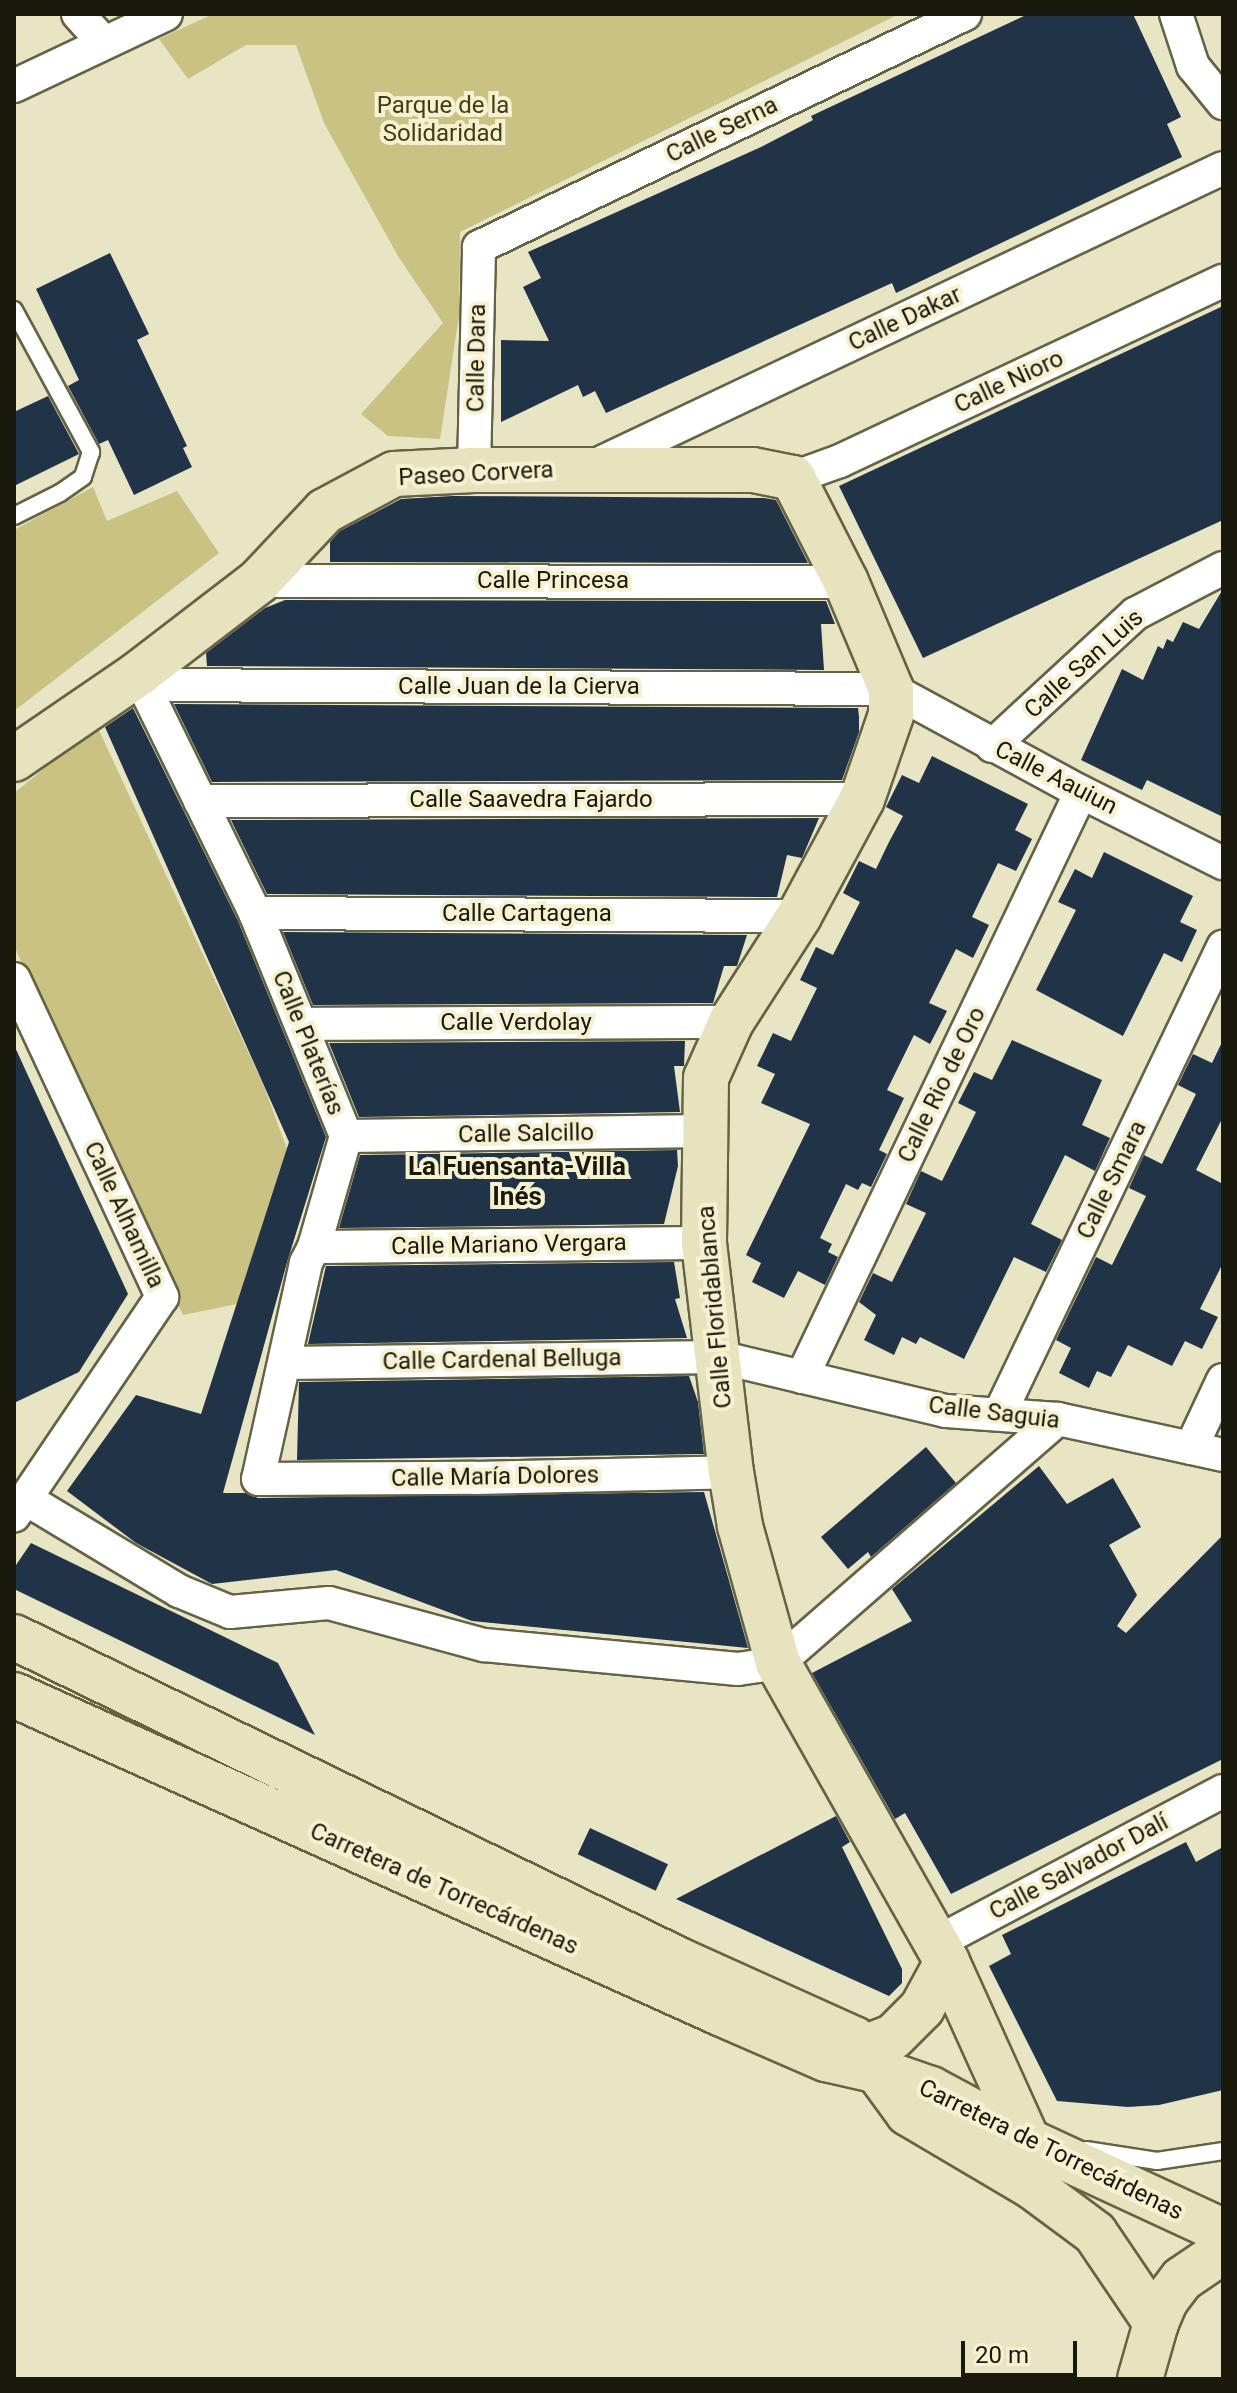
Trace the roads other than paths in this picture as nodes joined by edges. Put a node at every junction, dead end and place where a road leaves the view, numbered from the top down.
1 (78, 14) edge
2 (166, 14) edge
3 (965, 14) edge
4 (1176, 14) edge
5 (921, 23) edge
6 (104, 43) junction
7 (14, 86) edge
8 (1223, 103) edge
9 (1223, 168) edge
10 (479, 247) joint
11 (1223, 281) edge
12 (14, 310) edge
13 (474, 470) junction
14 (587, 470) junction
15 (793, 478) junction
16 (14, 516) edge
17 (1223, 568) edge
18 (259, 581) junction
19 (846, 582) junction
20 (143, 680) junction
21 (891, 689) junction
22 (992, 746) junction
23 (14, 759) edge
24 (1081, 792) junction
25 (862, 799) junction
26 (200, 801) junction
27 (1223, 863) edge
28 (255, 913) junction
29 (799, 916) junction
30 (1223, 947) edge
31 (14, 979) edge
32 (731, 1022) junction
33 (301, 1024) junction
34 (706, 1131) junction
35 (346, 1136) junction
36 (704, 1243) junction
37 (314, 1247) junction
38 (719, 1357) junction
39 (285, 1363) junction
40 (802, 1377) junction
41 (1223, 1380) edge
42 (1000, 1413) junction
43 (1058, 1419) junction
44 (1191, 1448) junction
45 (1223, 1455) edge
46 (731, 1472) junction
47 (258, 1479) joint
48 (20, 1508) edge
49 (14, 1637) edge
50 (778, 1663) junction
51 (14, 1695) edge
52 (315, 1782) junction
53 (1223, 1791) edge
54 (299, 1824) junction
55 (941, 1953) junction
56 (870, 2060) junction
57 (1028, 2141) junction
58 (1223, 2151) edge
59 (1223, 2231) edge
60 (1223, 2251) edge
61 (1156, 2323) junction
62 (1140, 2379) edge

1 - 6 street
2 - 6 street
3 - 5 street, Calle Serna
4 - 8 street
5 - 10 street, Calle Serna
6 - 7 street
9 - 14 street, Calle Dakar
10 - 13 street, Calle Dara
11 - 15 street, Calle Nioro
12 - 16 lane
13 - 14 street, Paseo Corvera
13 - 18 street, Paseo Corvera
14 - 15 street, Paseo Corvera
15 - 19 street, Calle Floridablanca
17 - 22 street, Calle San Luis
18 - 19 street, Calle Princesa
18 - 20 street, Paseo Corvera
19 - 21 street, Calle Floridablanca
20 - 21 street, Calle Juan de la Cierva
20 - 23 street, Paseo Corvera
20 - 26 street, Calle Platerías
21 - 22 street, Calle Aauiun
21 - 25 street, Calle Floridablanca
22 - 24 street, Calle Aauiun
24 - 27 street, Calle Aauiun
24 - 40 street, Calle Rio de Oro
25 - 26 street, Calle Saavedra Fajardo
25 - 29 street, Calle Floridablanca
26 - 28 street, Calle Platerías
28 - 29 street, Calle Cartagena
28 - 33 street, Calle Platerías
29 - 32 street, Calle Floridablanca
30 - 42 street, Calle Smara
31 - 48 street, Calle Alhamilla
32 - 33 street, Calle Verdolay
32 - 34 street, Calle Floridablanca
33 - 35 street, Calle Platerías
34 - 35 street, Calle Salcillo
34 - 36 street, Calle Floridablanca
35 - 37 street, Calle Platerías
36 - 37 street, Calle Mariano Vergara
36 - 38 street, Calle Floridablanca
37 - 39 street, Calle Platerías
38 - 39 street, Calle Cardenal Belluga
38 - 40 street, Calle Saguia
38 - 46 street, Calle Floridablanca
39 - 47 street, Calle Platerías
40 - 42 street, Calle Saguia
41 - 44 street
42 - 43 street, Calle Saguia
43 - 44 street, Calle Saguia
43 - 50 street
44 - 45 street, Calle Saguia
46 - 47 street, Calle María Dolores
46 - 50 street, Calle Floridablanca
48 - 50 street
49 - 52 street
50 - 55 street, Calle Floridablanca
51 - 54 street, Carretera de Torrecárdenas
52 - 54 street
52 - 56 street
53 - 55 street, Calle Salvador Dalí
54 - 56 street, Carretera de Torrecárdenas
55 - 56 street
55 - 57 street, Calle Floridablanca
56 - 57 street, Carretera de Torrecárdenas
56 - 61 street, Carretera de Torrecárdenas
57 - 58 lane
57 - 59 street, Carretera de Torrecárdenas
60 - 61 street
61 - 62 street

